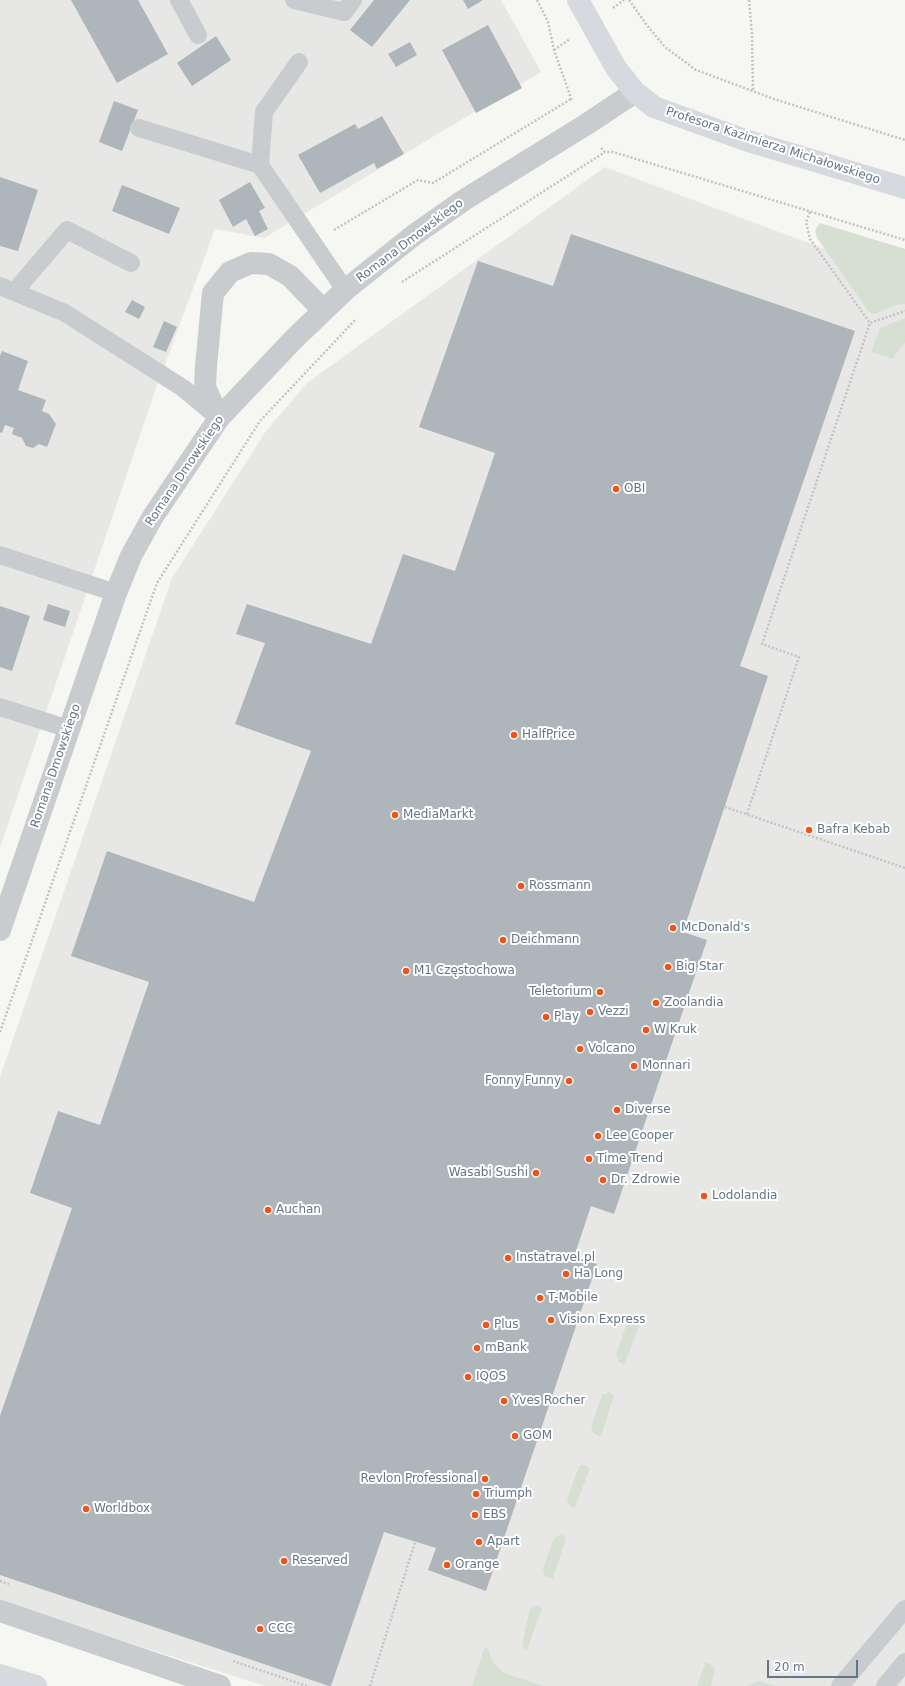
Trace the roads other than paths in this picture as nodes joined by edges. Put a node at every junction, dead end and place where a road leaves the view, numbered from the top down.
1 (179, 0) edge
2 (294, 0) edge
3 (353, 0) edge
4 (578, 0) edge
5 (198, 35) dead end
6 (299, 62) dead end
7 (635, 92) junction
8 (139, 128) dead end
9 (260, 165) junction
10 (905, 188) edge
11 (131, 263) dead end
12 (7, 289) edge
13 (345, 290) junction
14 (323, 310) junction
15 (219, 418) junction
16 (0, 555) edge
17 (116, 593) junction
18 (0, 706) edge
19 (69, 729) junction
20 (0, 930) edge
21 (905, 1609) edge
22 (0, 1611) edge
23 (905, 1662) edge
24 (0, 1675) edge
25 (36, 1686) edge
26 (220, 1686) edge
27 (840, 1686) edge
28 (885, 1686) edge

1 - 5 lane
2 - 3 lane
4 - 7 street, Profesora Kazimierza Michałowskiego
6 - 9 lane
7 - 10 street, Profesora Kazimierza Michałowskiego
7 - 13 street, Romana Dmowskiego
8 - 9 lane
9 - 13 lane
11 - 12 lane
12 - 15 lane
13 - 14 street, Romana Dmowskiego
14 - 15 street, Romana Dmowskiego
14 - 15 street
15 - 17 street, Romana Dmowskiego
16 - 17 lane
17 - 19 street, Romana Dmowskiego
18 - 19 lane
19 - 20 street, Romana Dmowskiego
21 - 27 lane
22 - 26 street
23 - 28 lane
24 - 25 street

